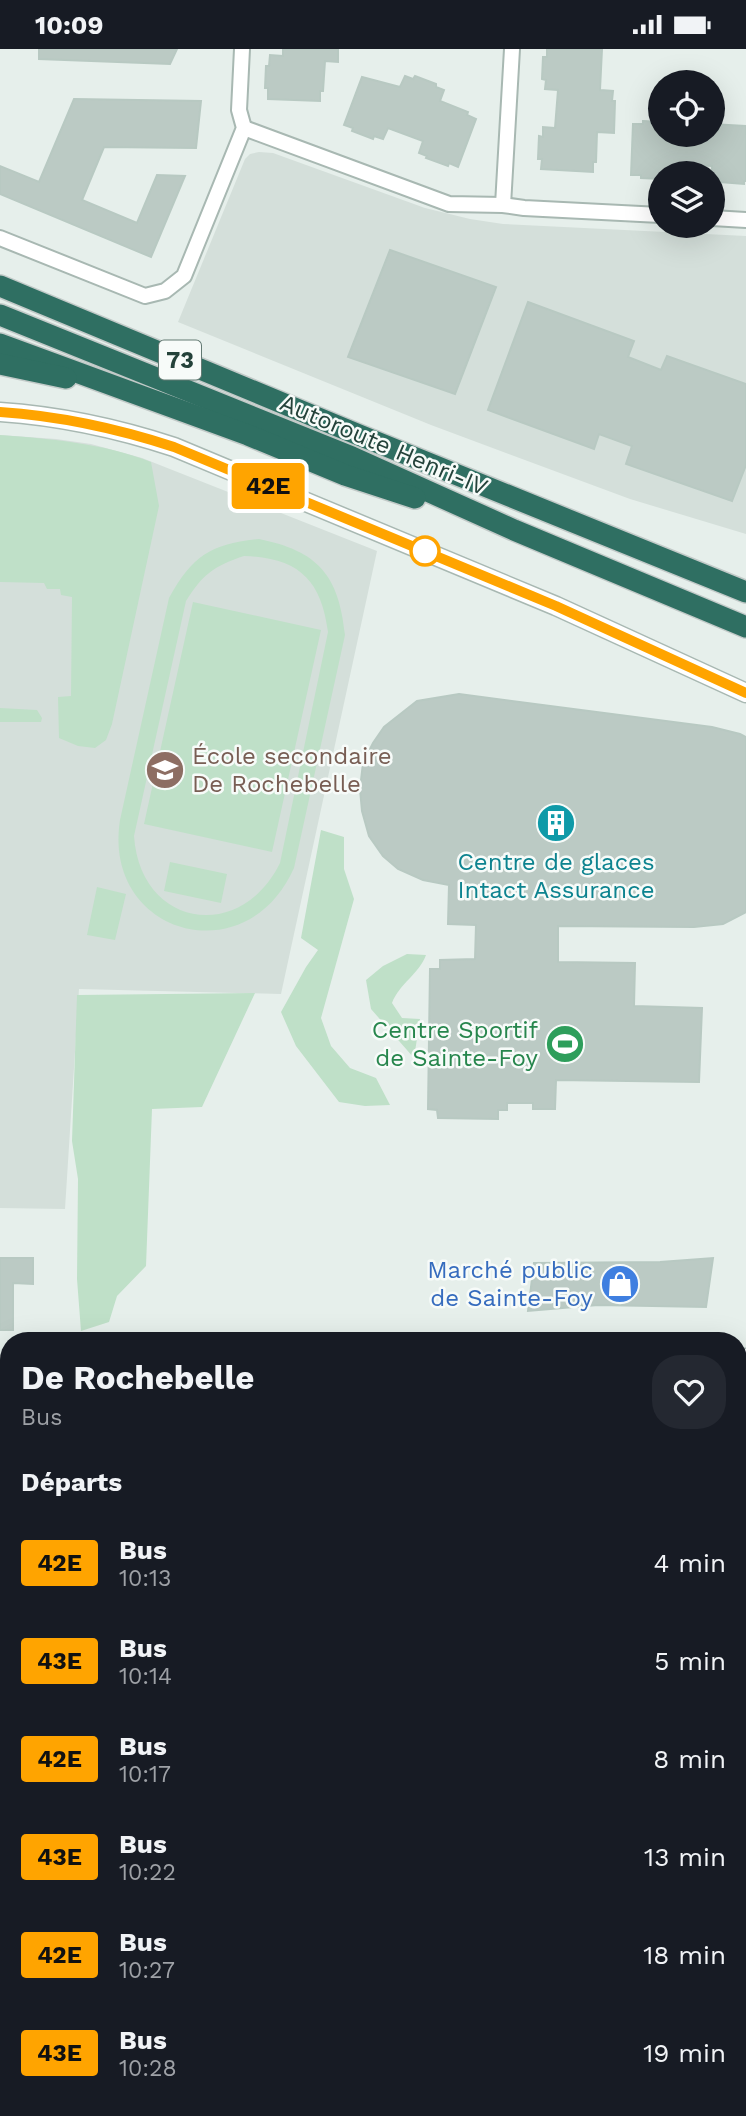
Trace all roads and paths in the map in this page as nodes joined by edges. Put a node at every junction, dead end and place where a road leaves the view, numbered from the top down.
1 (242, 49) edge
2 (512, 49) edge
3 (244, 128) junction
4 (503, 205) junction
5 (648, 214) edge
6 (725, 219) edge
7 (746, 220) edge
8 (0, 238) edge
9 (0, 286) edge
10 (0, 315) edge
11 (0, 344) edge
12 (0, 364) edge
13 (113, 387) junction
14 (0, 412) edge
15 (513, 530) junction
16 (660, 557) junction
17 (746, 579) edge
18 (746, 591) edge
19 (746, 627) edge
20 (746, 693) edge

1 - 3 street
2 - 4 street
3 - 4 street
3 - 8 street
4 - 5 street
6 - 7 street
9 - 16 highway, Autoroute Henri-IV / 73
10 - 15 highway, Autoroute Henri-IV / 73
11 - 13 highway
12 - 13 highway
13 - 15 highway
14 - 20 street
15 - 19 highway, Autoroute Henri-IV / 73
16 - 17 highway
16 - 18 highway, Autoroute Henri-IV / 73

